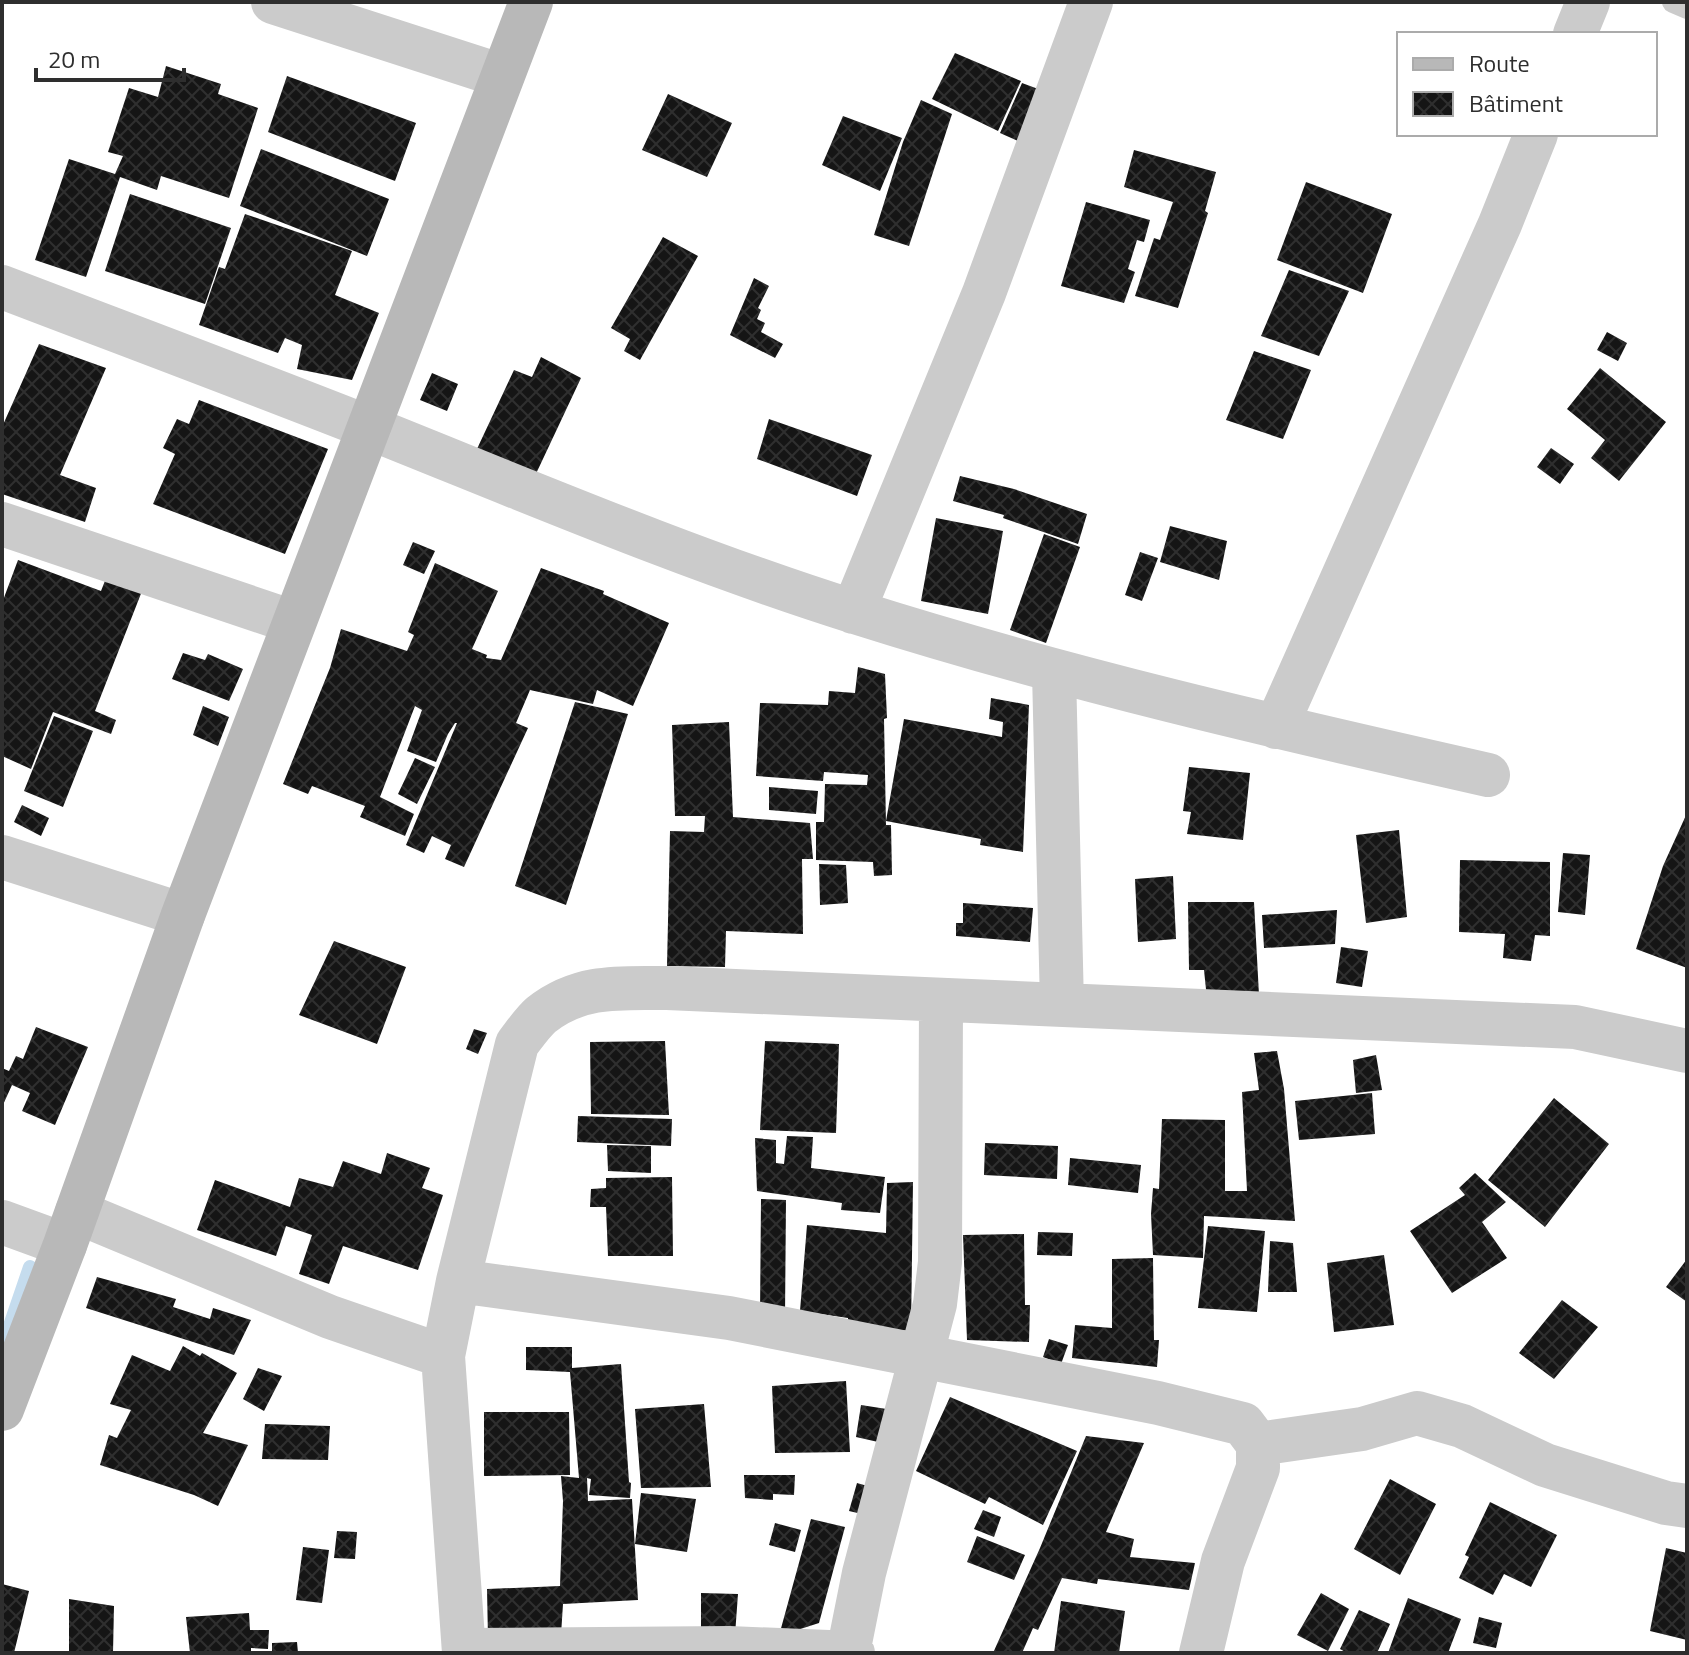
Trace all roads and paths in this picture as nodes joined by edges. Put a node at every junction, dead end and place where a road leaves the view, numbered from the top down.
1 (273, 2) edge
2 (531, 2) edge
3 (1091, 2) edge
4 (1588, 2) edge
5 (1673, 2) edge
6 (1687, 8) edge
7 (1576, 32) edge
8 (502, 76) junction
9 (1535, 136) edge
10 (2, 287) edge
11 (367, 427) junction
12 (2, 524) edge
13 (853, 612) junction
14 (293, 622) junction
15 (1054, 672) junction
16 (1276, 727) junction
17 (1488, 775) dead end
18 (2, 857) edge
19 (183, 915) junction
20 (941, 1000) junction
21 (1062, 1005) junction
22 (1687, 1051) edge
23 (2, 1222) edge
24 (71, 1229) junction
25 (458, 1281) junction
26 (443, 1356) junction
27 (923, 1356) junction
28 (2, 1409) edge
29 (1258, 1444) junction
30 (1687, 1506) edge
31 (464, 1651) edge
32 (850, 1652) edge
33 (1201, 1653) edge

1 - 8 street
2 - 8 main road
3 - 13 street
4 - 7 street
5 - 6 lane
8 - 11 main road
9 - 16 street
10 - 11 street
11 - 13 street
11 - 14 main road
12 - 14 street
13 - 15 street
14 - 19 main road
15 - 16 street
15 - 21 street
16 - 17 street
18 - 19 street
19 - 24 main road
20 - 21 street
20 - 25 street
20 - 27 street
21 - 22 street
23 - 24 street
24 - 26 street
24 - 28 main road
25 - 26 street
25 - 27 street
26 - 31 street
27 - 29 street
27 - 32 street
29 - 30 street
29 - 33 street
31 - 32 street

